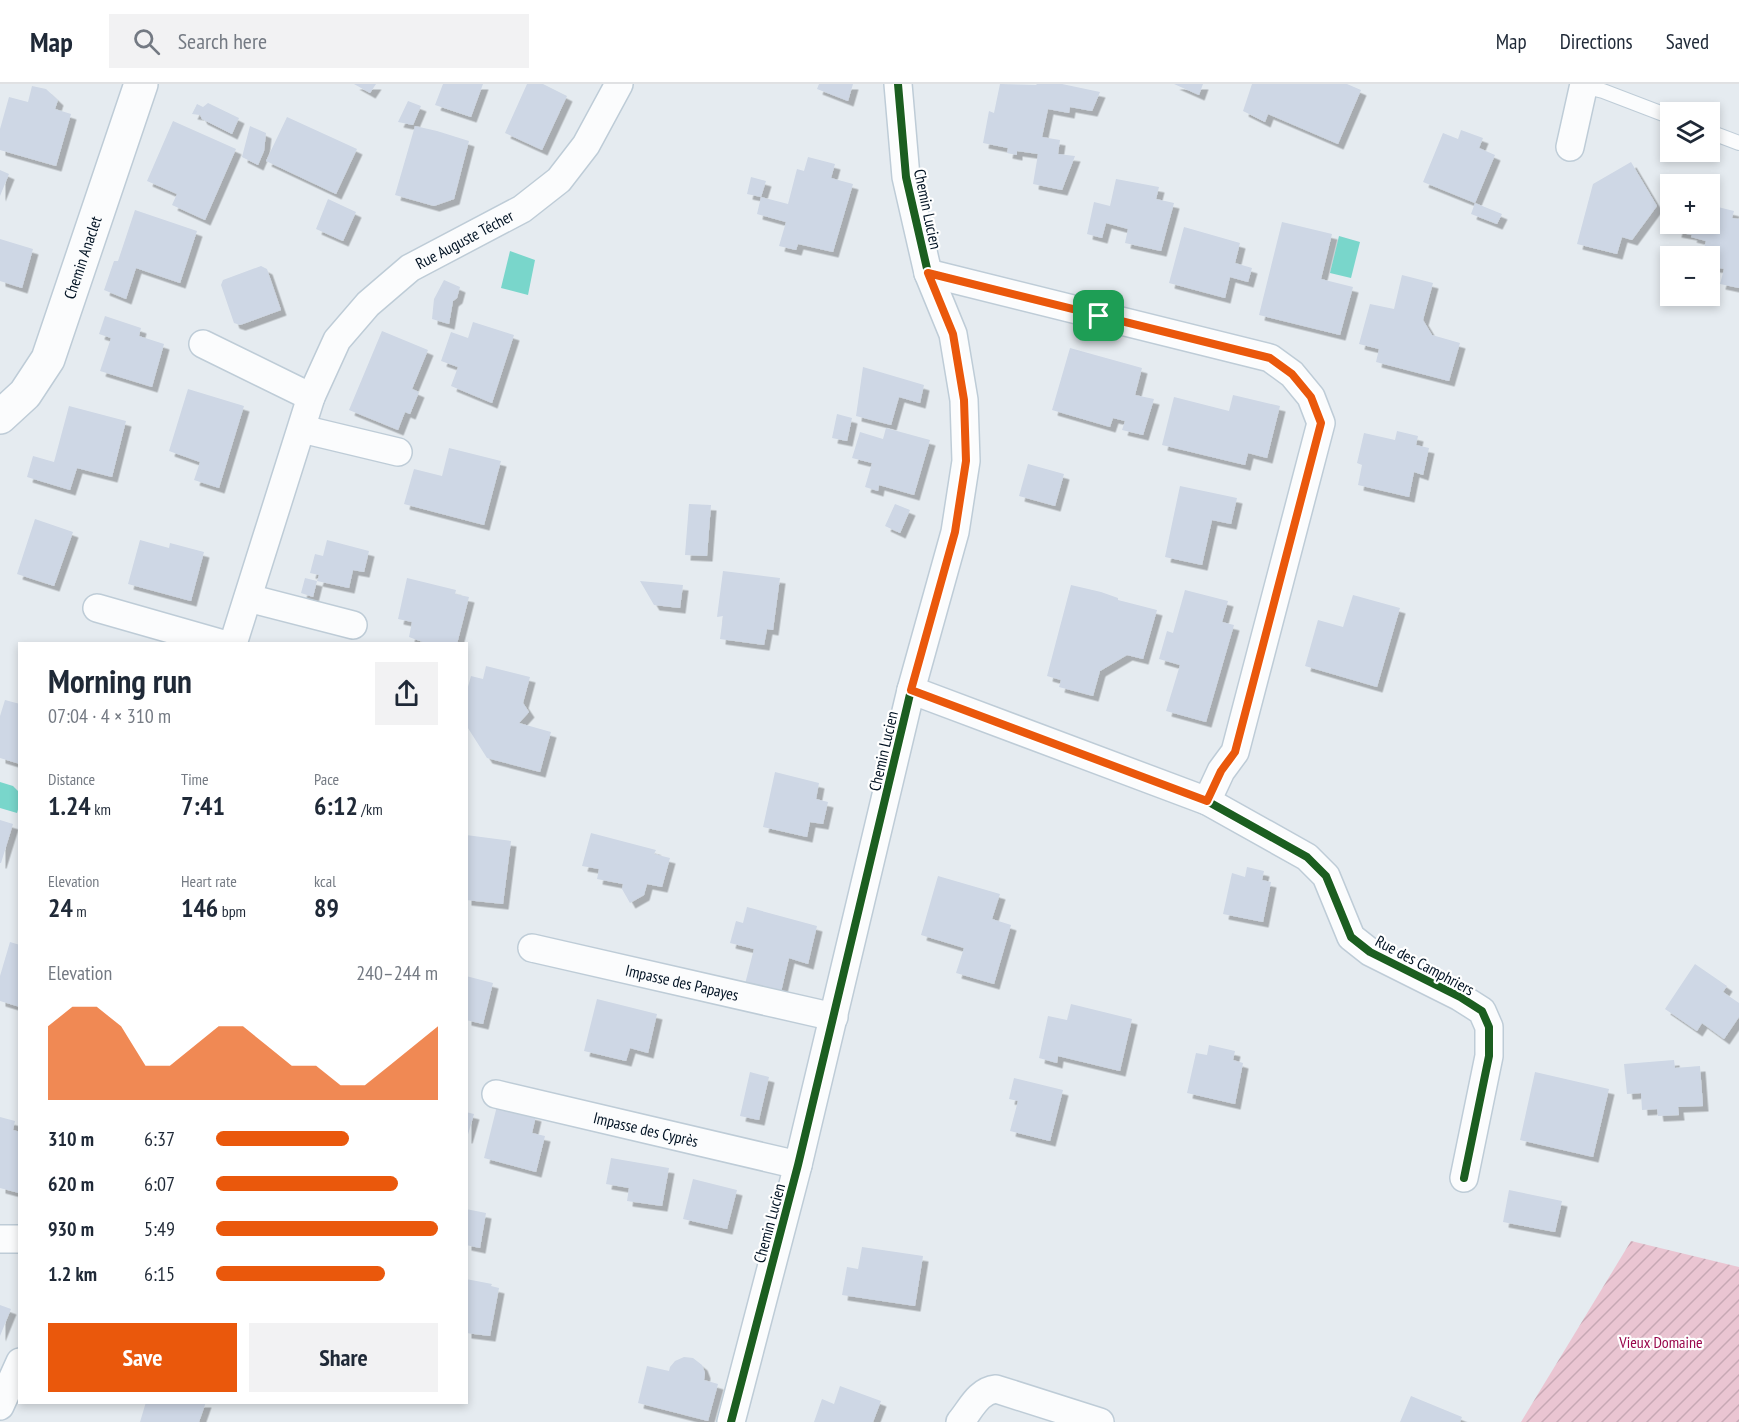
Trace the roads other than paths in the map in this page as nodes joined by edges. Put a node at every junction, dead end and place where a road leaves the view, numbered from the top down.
1 (141, 84) edge
2 (619, 84) edge
3 (898, 84) edge
4 (1583, 85) edge
5 (1660, 113) edge
6 (1720, 136) edge
7 (1739, 143) edge
8 (1570, 147) dead end
9 (928, 273) junction
10 (203, 344) dead end
11 (311, 397) junction
12 (0, 417) edge
13 (302, 429) junction
14 (398, 452) dead end
15 (248, 598) junction
16 (97, 608) dead end
17 (353, 625) dead end
18 (216, 642) edge
19 (234, 642) edge
20 (911, 690) junction
21 (1207, 801) junction
22 (532, 948) dead end
23 (834, 1017) junction
24 (496, 1094) dead end
25 (798, 1165) junction
26 (1464, 1178) dead end
27 (0, 1239) edge
28 (18, 1239) edge
29 (18, 1366) edge
30 (0, 1406) edge
31 (731, 1422) edge
32 (960, 1422) edge
33 (1100, 1422) edge

1 - 12 street, Chemin Anaclet
2 - 11 street, Rue Auguste Técher
3 - 9 street, Chemin Lucien
4 - 5 lane
4 - 8 street
6 - 7 lane
9 - 20 street, Chemin Lucien
9 - 21 street
10 - 11 street
11 - 13 street, Rue Auguste Técher
13 - 14 street
13 - 15 street, Rue Auguste Técher
15 - 17 street
15 - 19 street, Rue Auguste Técher
16 - 18 street
20 - 21 street, Rue des Camphriers
20 - 23 street, Chemin Lucien
21 - 26 street, Rue des Camphriers
22 - 23 street, Impasse des Papayes
23 - 25 street, Chemin Lucien
24 - 25 street, Impasse des Cyprès
25 - 31 street, Chemin Lucien
27 - 28 street
29 - 30 street
32 - 33 street

